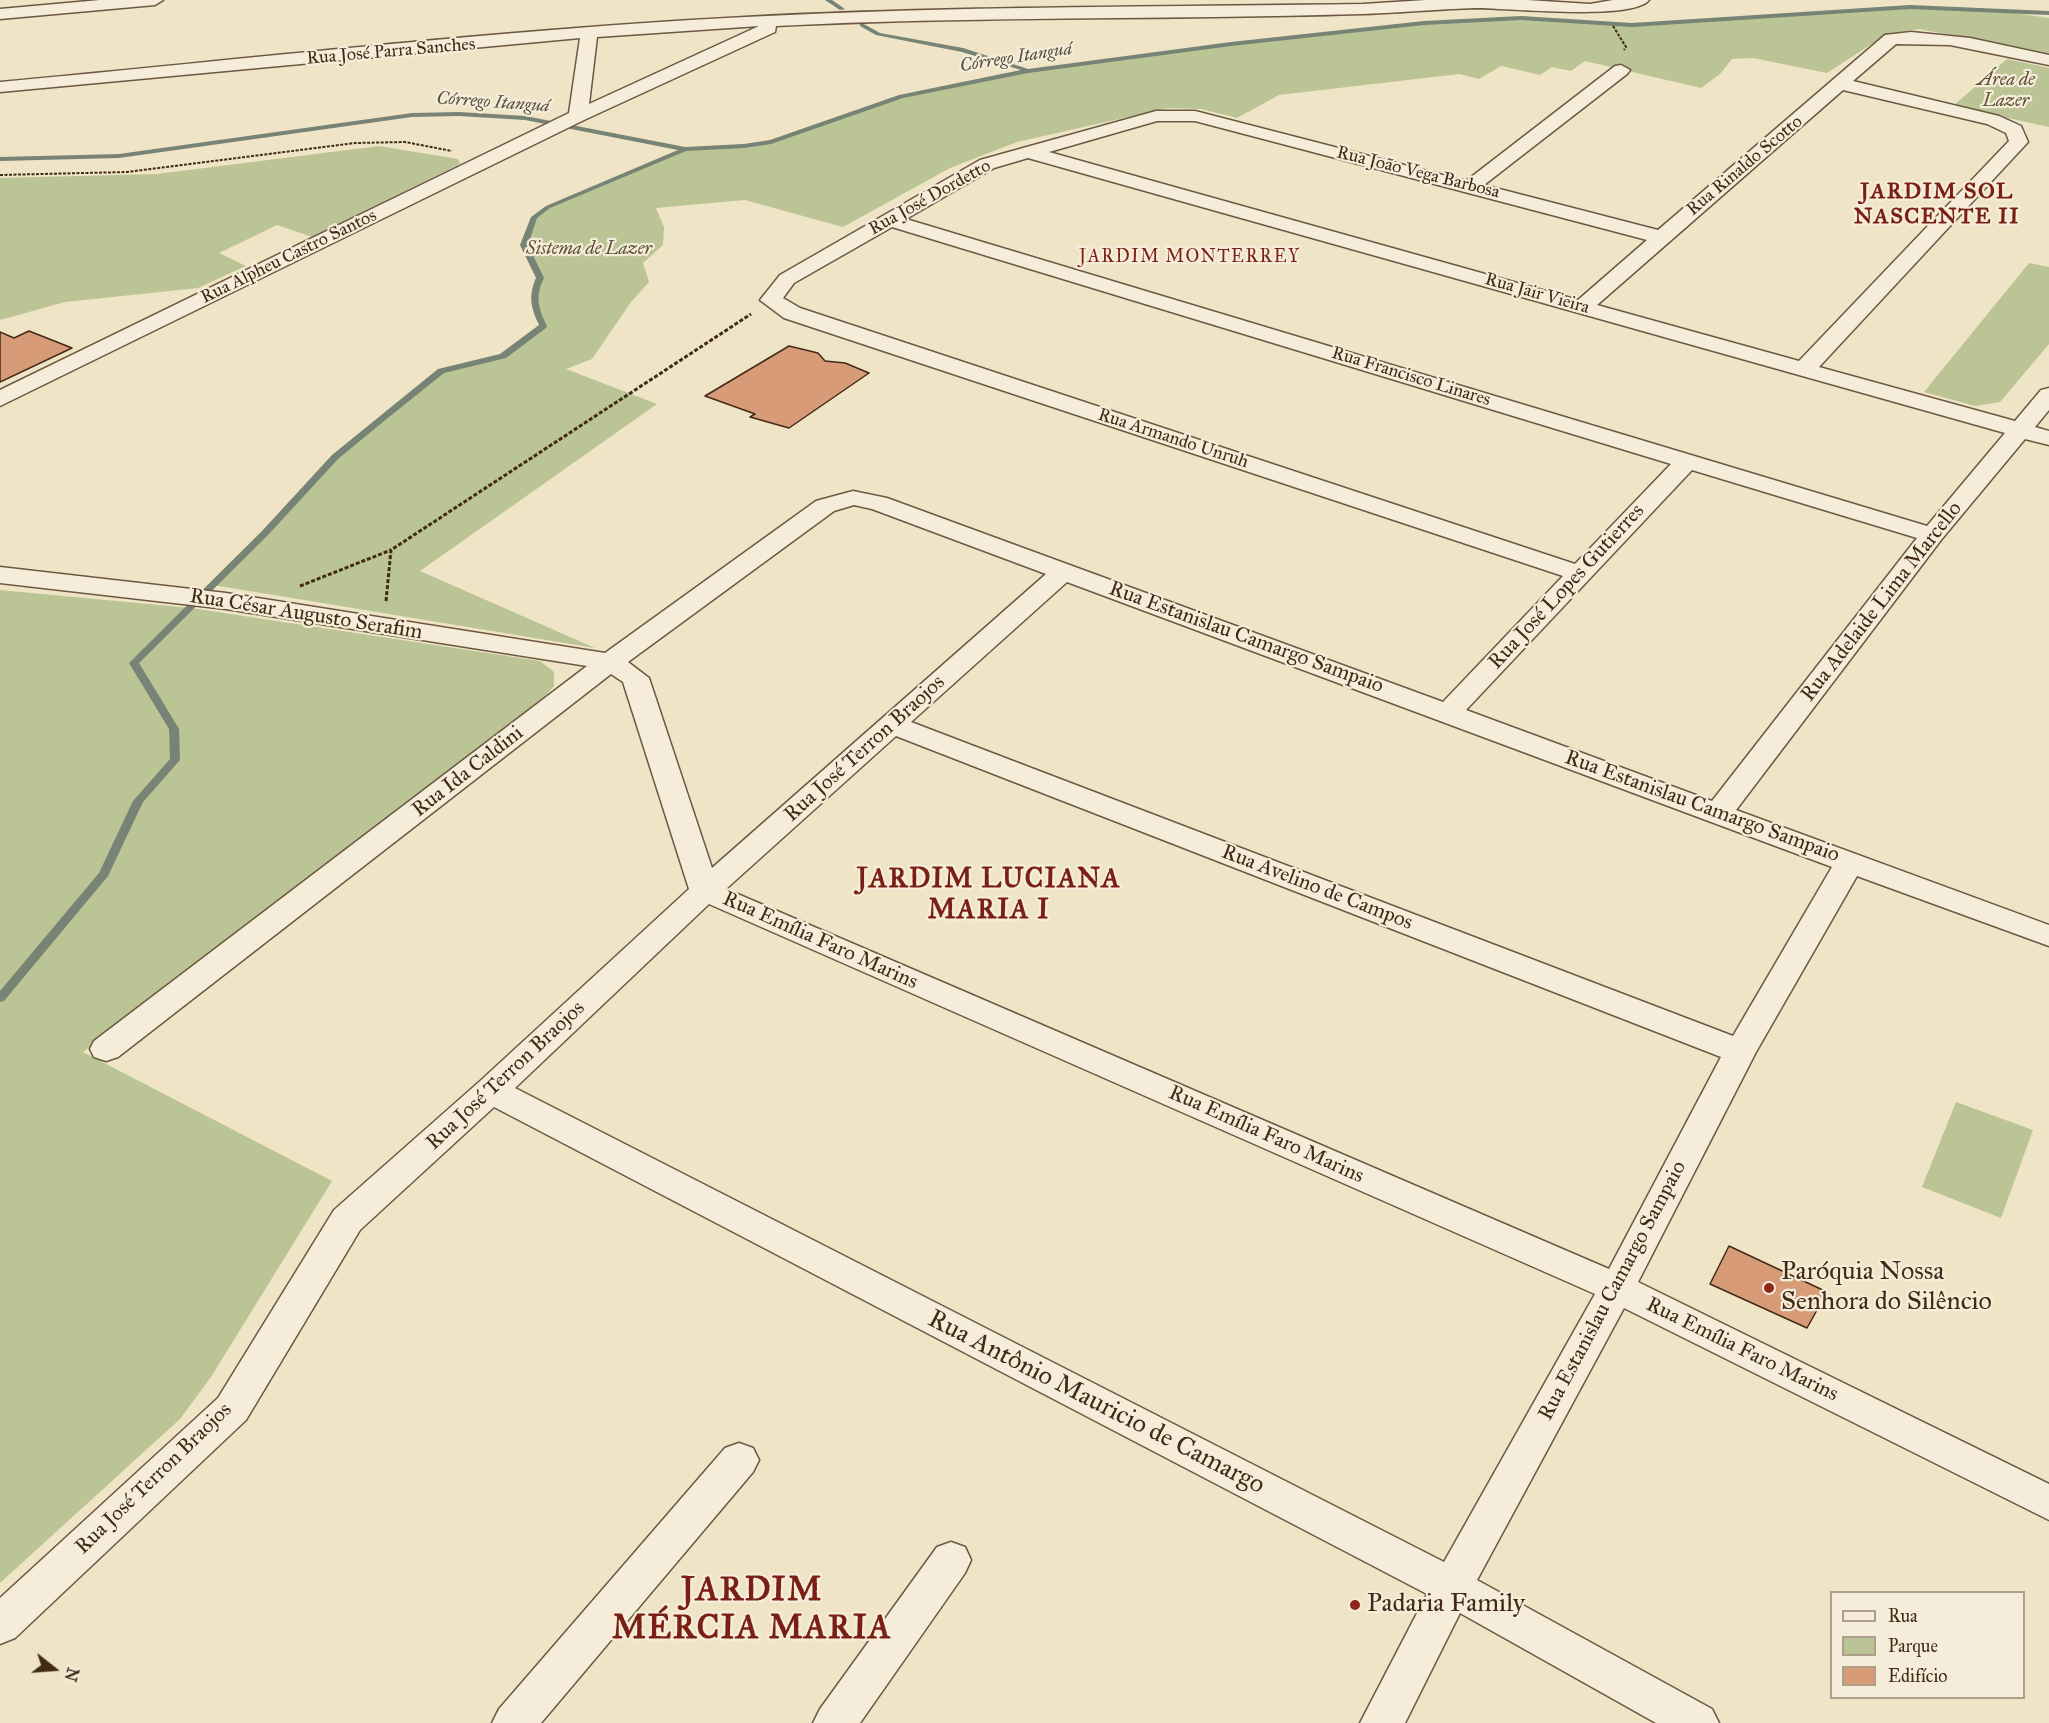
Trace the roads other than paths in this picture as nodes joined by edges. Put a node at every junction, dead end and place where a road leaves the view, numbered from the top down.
1 (155, 0) edge
2 (780, 0) edge
3 (1641, 0) edge
4 (1441, 2) edge
5 (1264, 5) edge
6 (0, 14) edge
7 (791, 21) junction
8 (589, 32) junction
9 (2049, 60) edge
10 (1621, 70) dead end
11 (582, 81) junction
12 (648, 82) junction
13 (1842, 84) junction
14 (0, 87) edge
15 (1176, 114) joint
16 (576, 117) junction
17 (1024, 151) junction
18 (1471, 186) junction
19 (889, 220) junction
20 (1660, 237) junction
21 (771, 300) joint
22 (1582, 307) junction
23 (1805, 368) junction
24 (2049, 395) edge
25 (0, 399) edge
26 (2020, 429) junction
27 (2049, 438) edge
28 (1687, 461) junction
29 (835, 501) joint
30 (1932, 535) junction
31 (1064, 571) junction
32 (1578, 573) junction
33 (0, 575) edge
34 (610, 662) junction
35 (1448, 713) junction
36 (892, 726) junction
37 (1718, 813) junction
38 (1850, 862) junction
39 (705, 891) junction
40 (2049, 936) edge
41 (106, 1049) dead end
42 (1740, 1052) junction
43 (491, 1091) junction
44 (1617, 1288) junction
45 (740, 1460) dead end
46 (2049, 1503) edge
47 (951, 1560) dead end
48 (1452, 1587) junction
49 (0, 1625) edge
50 (514, 1723) edge
51 (835, 1723) edge
52 (1382, 1723) edge
53 (1697, 1723) edge

1 - 6 street
2 - 7 street
3 - 4 street, Rua José Parra Sanches
4 - 5 street, Rua José Parra Sanches
5 - 7 street, Rua José Parra Sanches
7 - 8 street, Rua José Parra Sanches
7 - 12 street, Rua Alpheu Castro Santos
8 - 11 street
8 - 14 street, Rua José Parra Sanches
9 - 13 street, Rua Rinaldo Scotto
10 - 18 street
11 - 12 street, Rua Alpheu Castro Santos
11 - 16 street
12 - 16 street, Rua Alpheu Castro Santos
13 - 20 street, Rua Rinaldo Scotto
13 - 23 street
15 - 17 street, Rua José Dordetto
15 - 18 street, Rua João Vega Barbosa
16 - 25 street, Rua Alpheu Castro Santos
17 - 19 street, Rua José Dordetto
17 - 22 street, Rua Jair Vieira
18 - 20 street, Rua João Vega Barbosa
19 - 21 street, Rua José Dordetto
19 - 28 street, Rua Francisco Linares
20 - 22 street, Rua Rinaldo Scotto
21 - 32 street, Rua Armando Unruh
22 - 23 street, Rua Jair Vieira
23 - 26 street, Rua Jair Vieira
24 - 26 street, Rua Adelaide Lima Marcello
26 - 27 street, Rua Jair Vieira
26 - 30 street, Rua Adelaide Lima Marcello
28 - 30 street, Rua Francisco Linares
28 - 32 street, Rua José Lopes Gutierres
29 - 31 street, Rua Estanislau Camargo Sampaio
29 - 34 street, Rua Ida Caldini
30 - 37 street, Rua Adelaide Lima Marcello
31 - 35 street, Rua Estanislau Camargo Sampaio
31 - 36 street, Rua José Terron Braojos
32 - 35 street, Rua José Lopes Gutierres
33 - 34 street, Rua César Augusto Serafim
34 - 39 street, Rua Emília Faro Marins
34 - 41 street, Rua Ida Caldini
35 - 37 street, Rua Estanislau Camargo Sampaio
36 - 39 street, Rua José Terron Braojos
36 - 42 street, Rua Avelino de Campos
37 - 38 street, Rua Estanislau Camargo Sampaio
38 - 40 street
38 - 42 street, Rua Estanislau Camargo Sampaio
39 - 43 street, Rua José Terron Braojos
39 - 44 street, Rua Emília Faro Marins
42 - 44 street, Rua Estanislau Camargo Sampaio
43 - 48 street, Rua Antônio Mauricio de Camargo
43 - 49 street, Rua José Terron Braojos
44 - 46 street, Rua Emília Faro Marins
44 - 48 street, Rua Estanislau Camargo Sampaio
45 - 50 street
47 - 51 street
48 - 52 street, Rua Estanislau Camargo Sampaio
48 - 53 street, Rua Antônio Mauricio de Camargo

